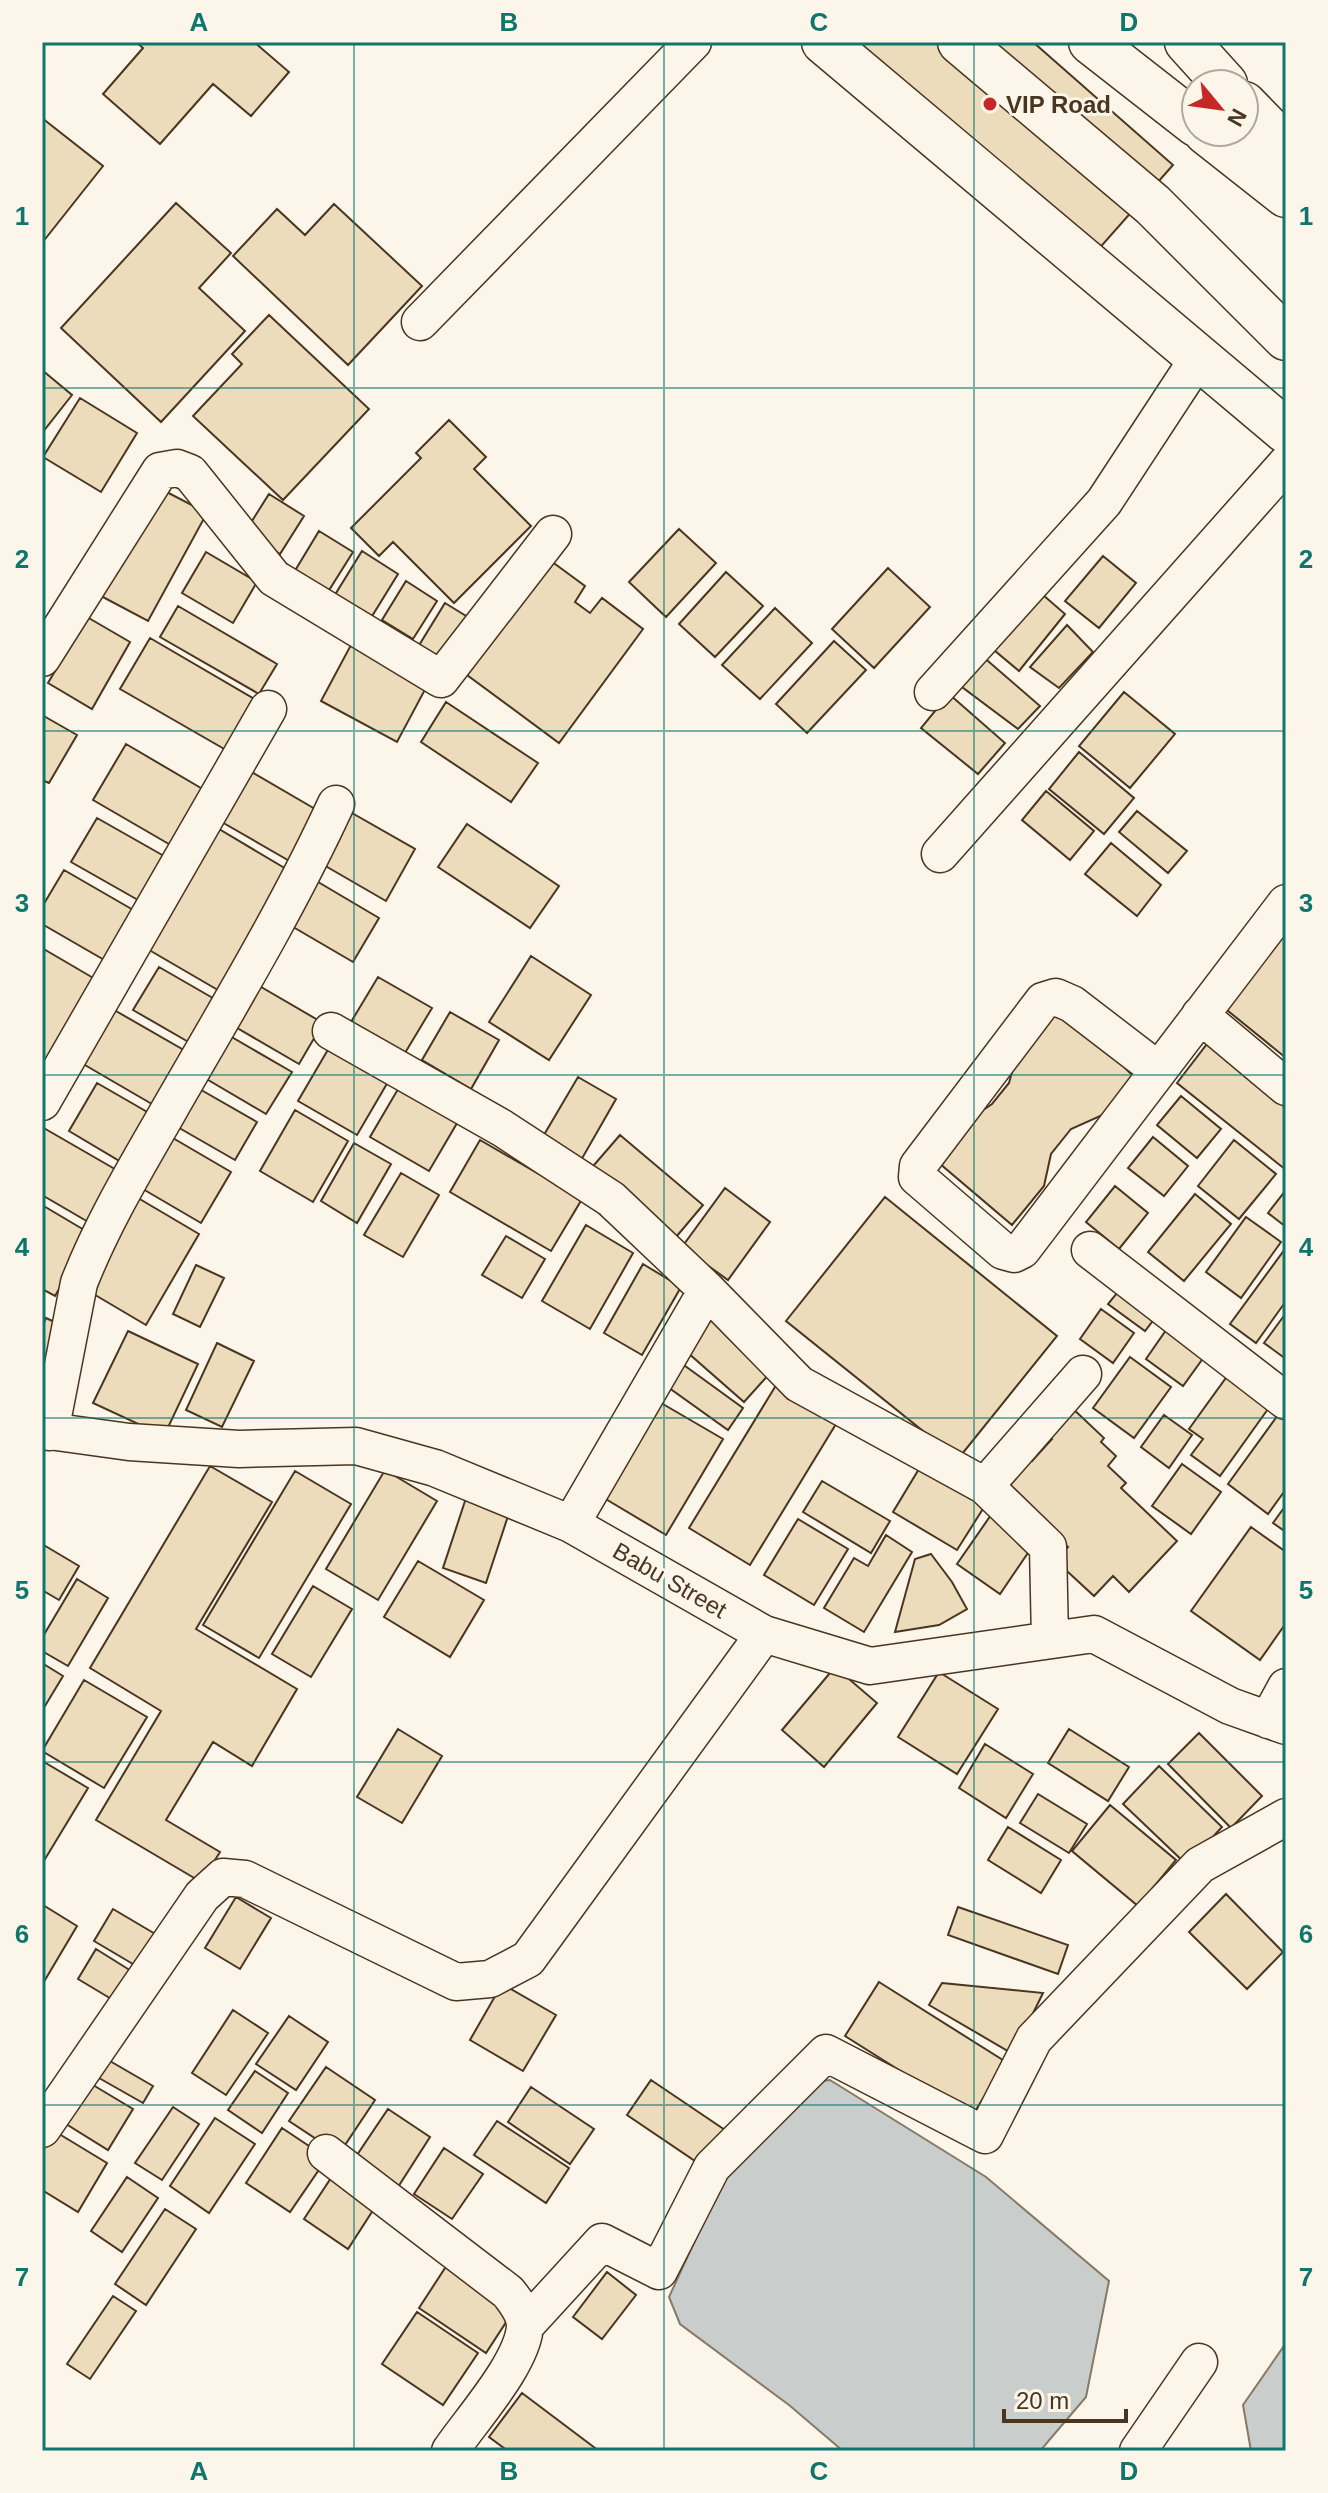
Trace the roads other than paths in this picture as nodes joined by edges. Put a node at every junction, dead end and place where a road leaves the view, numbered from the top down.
1 (693, 42) edge
2 (824, 42) edge
3 (960, 42) edge
4 (1091, 42) edge
5 (1187, 42) edge
6 (1211, 68) edge
7 (1180, 112) edge
8 (1260, 120) edge
9 (1286, 147) edge
10 (1226, 148) edge
11 (1286, 195) edge
12 (420, 322) dead end
13 (1286, 338) edge
14 (1199, 357) junction
15 (1286, 431) edge
16 (1286, 464) edge
17 (553, 534) dead end
18 (42, 658) edge
19 (933, 692) dead end
20 (268, 709) dead end
21 (336, 804) dead end
22 (940, 854) dead end
23 (1286, 903) edge
24 (1200, 1015) junction
25 (331, 1031) dead end
26 (1158, 1070) junction
27 (1286, 1087) edge
28 (42, 1102) edge
29 (1090, 1250) dead end
30 (707, 1290) junction
31 (1083, 1374) dead end
32 (1286, 1401) edge
33 (46, 1431) edge
34 (985, 1486) junction
35 (571, 1524) junction
36 (764, 1634) junction
37 (1050, 1640) junction
38 (1286, 1687) edge
39 (1277, 1723) edge
40 (1286, 1817) edge
41 (42, 2129) edge
42 (326, 2153) dead end
43 (525, 2326) junction
44 (1199, 2362) dead end
45 (450, 2451) edge
46 (1138, 2451) edge

1 - 12 street
2 - 14 main road
3 - 13 main road
4 - 7 main road
5 - 6 main road
8 - 9 main road
10 - 11 main road
14 - 15 main road
14 - 19 street
16 - 22 street
17 - 18 street
20 - 28 street
21 - 33 street
23 - 24 street
24 - 26 street
24 - 27 street
25 - 30 street
26 - 26 street
29 - 32 street
30 - 34 street
30 - 35 street
31 - 34 street
33 - 35 street, Babu Street
34 - 37 street
35 - 36 street, Babu Street
36 - 37 street, Babu Street
36 - 41 street
37 - 39 street, Babu Street
38 - 39 street
40 - 43 street
42 - 43 street
43 - 45 street
44 - 46 street

